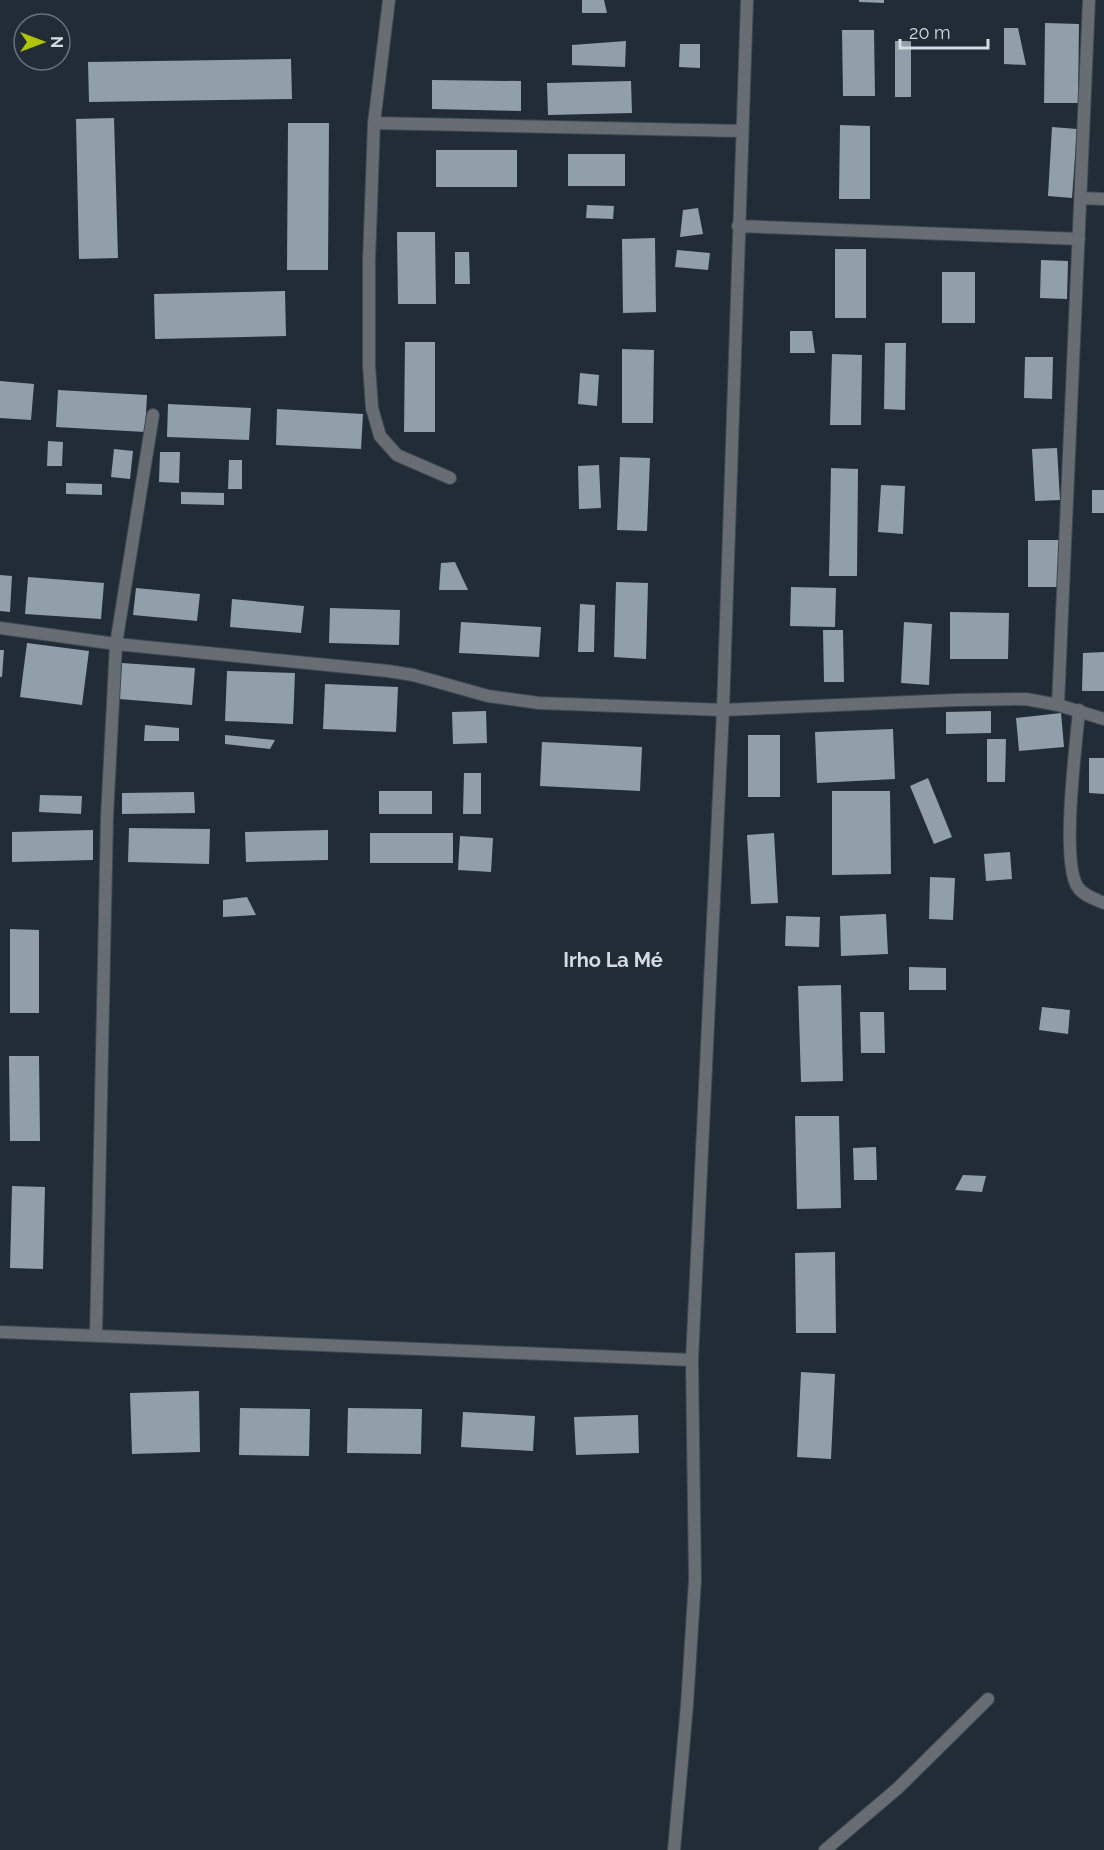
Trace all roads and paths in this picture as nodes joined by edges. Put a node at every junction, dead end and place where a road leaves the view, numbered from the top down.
1 (389, 0) edge
2 (747, 0) edge
3 (1089, 0) edge
4 (374, 123) junction
5 (742, 131) junction
6 (1080, 198) junction
7 (1104, 199) edge
8 (738, 226) junction
9 (1079, 239) junction
10 (153, 415) dead end
11 (450, 478) dead end
12 (0, 628) edge
13 (116, 644) junction
14 (1058, 705) junction
15 (723, 710) junction
16 (1079, 710) junction
17 (1104, 719) edge
18 (1104, 903) edge
19 (0, 1332) edge
20 (96, 1336) junction
21 (692, 1360) junction
22 (988, 1699) dead end
23 (674, 1850) edge
24 (825, 1850) edge

1 - 4 street
2 - 5 street
3 - 6 street
4 - 5 street
4 - 11 street
5 - 8 street
6 - 7 street
6 - 9 street
8 - 9 street
8 - 15 street
9 - 14 street
10 - 13 street
12 - 13 street
13 - 15 street
13 - 20 street
14 - 15 street
14 - 16 street
15 - 21 street
16 - 17 street
16 - 18 street
19 - 20 street
20 - 21 street
21 - 23 street
22 - 24 street

